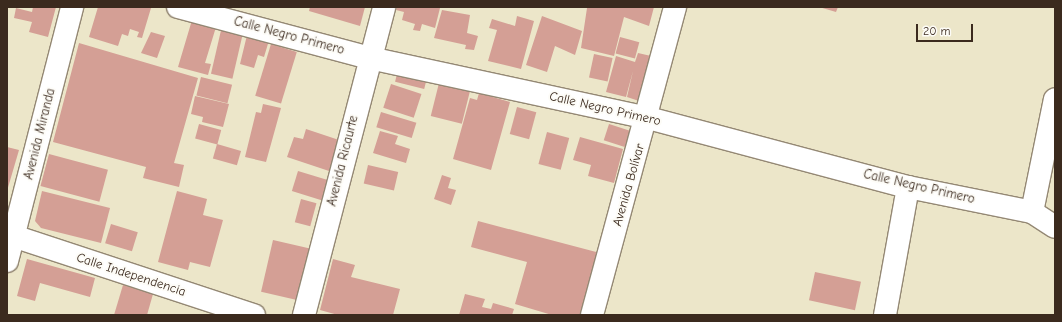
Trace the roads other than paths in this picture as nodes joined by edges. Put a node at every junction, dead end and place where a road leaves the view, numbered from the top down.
1 (72, 7) edge
2 (178, 7) edge
3 (384, 7) edge
4 (675, 7) edge
5 (370, 58) junction
6 (1055, 99) edge
7 (648, 118) junction
8 (908, 187) junction
9 (1032, 212) junction
10 (1055, 227) edge
11 (10, 235) edge
12 (7, 261) edge
13 (254, 315) edge
14 (304, 315) edge
15 (592, 315) edge
16 (885, 315) edge

1 - 11 street, Avenida Miranda
2 - 5 street, Calle Negro Primero
3 - 5 street, Avenida Ricaurte
4 - 7 street, Avenida Bolívar
5 - 7 street, Calle Negro Primero
5 - 14 street, Avenida Ricaurte
6 - 9 street
7 - 8 street, Calle Negro Primero
7 - 15 street, Avenida Bolívar
8 - 9 street, Calle Negro Primero
8 - 16 street
9 - 10 street
11 - 12 street, Avenida Miranda
11 - 13 street, Calle Independencia

